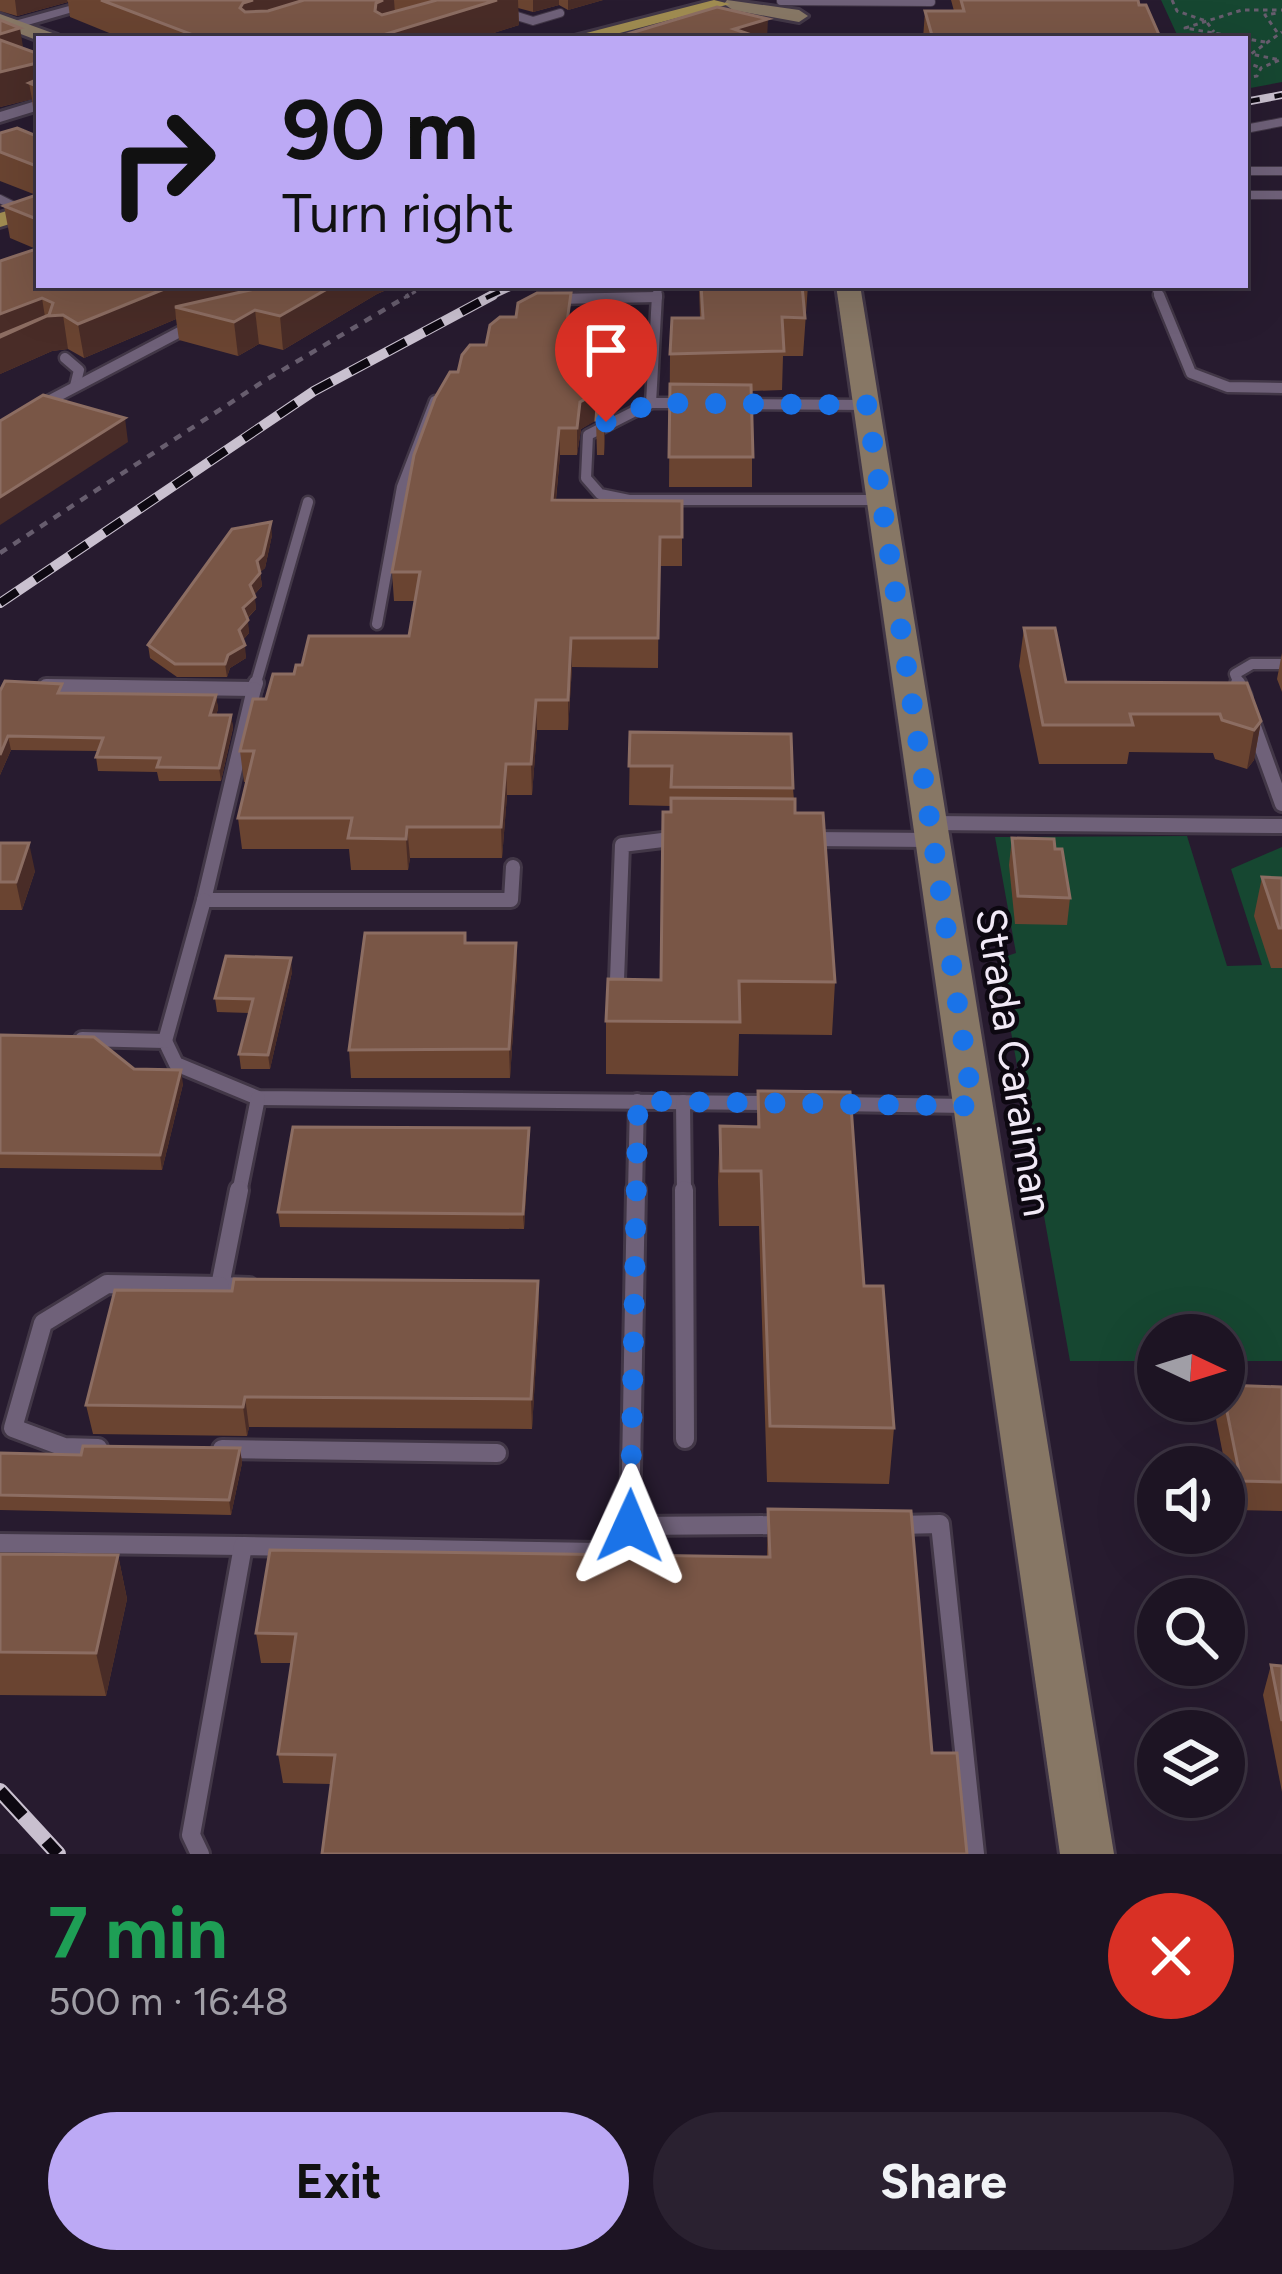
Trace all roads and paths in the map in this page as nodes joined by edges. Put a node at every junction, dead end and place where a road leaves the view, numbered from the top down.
1 (107, 0) edge
2 (663, 0) edge
3 (692, 0) edge
4 (756, 0) edge
5 (1172, 0) edge
6 (780, 1) edge
7 (931, 2) edge
8 (726, 6) junction
9 (490, 8) edge
10 (1282, 11) edge
11 (560, 13) dead end
12 (799, 16) junction
13 (1207, 21) junction
14 (5, 25) edge
15 (1280, 32) edge
16 (1214, 33) junction
17 (604, 35) edge
18 (41, 36) edge
19 (641, 36) edge
20 (811, 36) edge
21 (1231, 36) edge
22 (1248, 39) edge
23 (1265, 42) junction
24 (1251, 54) junction
25 (1248, 57) edge
26 (1281, 60) edge
27 (1248, 62) edge
28 (1261, 68) junction
29 (1248, 77) edge
30 (36, 106) edge
31 (0, 117) edge
32 (1282, 122) edge
33 (1248, 128) edge
34 (1248, 171) edge
35 (1282, 171) edge
36 (1248, 195) edge
37 (1282, 195) edge
38 (0, 199) edge
39 (32, 210) edge
40 (0, 220) edge
41 (422, 288) edge
42 (848, 288) edge
43 (1156, 288) edge
44 (657, 291) edge
45 (547, 302) edge
46 (207, 322) edge
47 (64, 358) dead end
48 (75, 386) junction
49 (1282, 388) edge
50 (442, 389) edge
51 (652, 403) junction
52 (699, 403) edge
53 (723, 404) edge
54 (867, 405) junction
55 (19, 417) edge
56 (881, 500) junction
57 (308, 502) dead end
58 (0, 554) edge
59 (377, 624) dead end
60 (1282, 664) edge
61 (36, 686) edge
62 (254, 689) junction
63 (1282, 804) edge
64 (1282, 826) edge
65 (932, 831) junction
66 (700, 838) edge
67 (794, 839) edge
68 (513, 867) dead end
69 (204, 900) junction
70 (617, 980) edge
71 (71, 1039) edge
72 (165, 1041) junction
73 (258, 1098) junction
74 (638, 1101) junction
75 (683, 1102) junction
76 (795, 1104) edge
77 (817, 1104) edge
78 (973, 1106) junction
79 (220, 1286) junction
80 (265, 1287) edge
81 (685, 1439) dead end
82 (110, 1448) edge
83 (201, 1449) edge
84 (496, 1453) dead end
85 (797, 1525) edge
86 (869, 1525) edge
87 (630, 1526) junction
88 (0, 1543) edge
89 (243, 1546) junction
90 (200, 1854) edge
91 (975, 1854) edge
92 (1087, 1854) edge

1 - 14 street
2 - 17 main road
3 - 8 main road
4 - 8 main road
5 - 13 path
6 - 7 lane
6 - 12 street
8 - 12 street
8 - 17 main road
9 - 11 lane
10 - 13 path
10 - 15 path
12 - 20 street
13 - 16 path
13 - 16 path
14 - 18 street
15 - 23 path
16 - 21 path
17 - 19 lane
22 - 23 path
23 - 24 path
24 - 25 path
24 - 26 path
26 - 28 path
27 - 28 path
28 - 29 path
30 - 31 street
32 - 33 lane
34 - 35 lane
36 - 37 lane
38 - 39 lane
39 - 40 main road
41 - 58 path
42 - 54 street, Strada Caraiman
43 - 49 lane
44 - 45 lane
44 - 51 lane
46 - 48 lane
47 - 48 lane
48 - 55 lane
50 - 59 lane
51 - 52 lane
51 - 56 lane
53 - 54 lane
54 - 56 street, Strada Caraiman
56 - 65 street, Strada Caraiman
57 - 62 lane
60 - 63 lane
61 - 62 lane
62 - 69 lane
64 - 65 lane
65 - 67 lane
65 - 78 street, Strada Caraiman
66 - 70 lane
68 - 69 lane
69 - 72 lane
71 - 72 lane
72 - 73 lane
73 - 74 lane
73 - 79 lane
74 - 75 lane
74 - 87 lane
75 - 76 lane
75 - 81 lane
77 - 78 lane
78 - 92 street, Strada Caraiman
79 - 80 lane
79 - 82 lane
83 - 84 lane
85 - 87 lane
86 - 91 lane
87 - 89 lane
88 - 89 lane
89 - 90 lane

